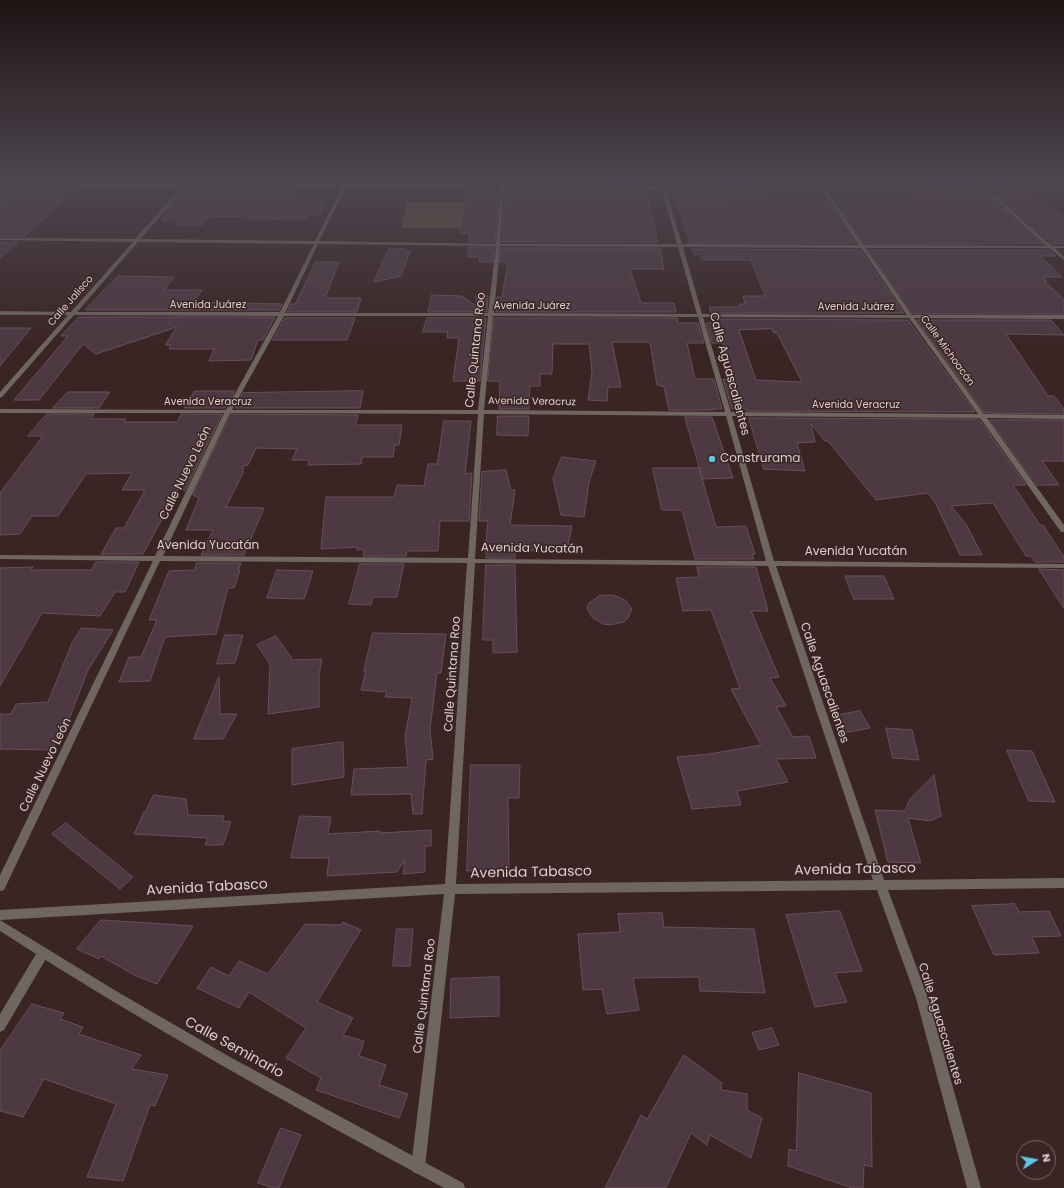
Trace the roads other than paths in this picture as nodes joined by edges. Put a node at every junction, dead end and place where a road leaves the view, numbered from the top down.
1 (137, 237) edge
2 (319, 237) edge
3 (498, 237) edge
4 (677, 237) edge
5 (857, 237) edge
6 (1041, 237) edge
7 (0, 239) edge
8 (134, 241) junction
9 (316, 243) junction
10 (498, 245) junction
11 (679, 245) junction
12 (863, 246) junction
13 (1050, 246) junction
14 (1064, 246) edge
15 (1064, 259) edge
16 (0, 313) edge
17 (72, 314) junction
18 (282, 314) junction
19 (492, 315) junction
20 (701, 316) junction
21 (911, 317) junction
22 (1064, 317) edge
23 (0, 396) edge
24 (0, 411) edge
25 (228, 412) junction
26 (481, 412) junction
27 (727, 414) junction
28 (982, 416) junction
29 (1064, 417) edge
30 (1064, 530) edge
31 (0, 557) edge
32 (157, 557) junction
33 (473, 560) junction
34 (771, 564) junction
35 (1064, 566) edge
36 (1064, 883) edge
37 (880, 884) junction
38 (0, 886) edge
39 (450, 889) junction
40 (0, 915) edge
41 (0, 925) edge
42 (43, 953) junction
43 (0, 1026) edge
44 (418, 1167) junction
45 (458, 1188) edge
46 (974, 1188) edge

1 - 8 street, Calle Jalisco
2 - 9 street, Calle Nuevo León
3 - 10 street, Calle Quintana Roo
4 - 11 street, Calle Aguascalientes
5 - 12 street, Calle Michoacán
6 - 13 street
7 - 8 street
8 - 9 street
8 - 17 street, Calle Jalisco
9 - 10 street
9 - 18 street, Calle Nuevo León
10 - 11 street
10 - 19 street, Calle Quintana Roo
11 - 12 street
11 - 20 street, Calle Aguascalientes
12 - 13 street
12 - 21 street, Calle Michoacán
13 - 14 street
13 - 15 street
16 - 17 street, Avenida Juárez
17 - 18 street, Avenida Juárez
17 - 23 street, Calle Jalisco
18 - 19 street, Avenida Juárez
18 - 25 street, Calle Nuevo León
19 - 20 street, Avenida Juárez
19 - 26 street, Calle Quintana Roo
20 - 21 street, Avenida Juárez
20 - 27 street, Calle Aguascalientes
21 - 22 street, Avenida Juárez
21 - 28 street, Calle Michoacán
24 - 25 street, Avenida Veracruz
25 - 26 street, Avenida Veracruz
25 - 32 street, Calle Nuevo León
26 - 27 street, Avenida Veracruz
26 - 33 street, Calle Quintana Roo
27 - 28 street, Avenida Veracruz
27 - 34 street, Calle Aguascalientes
28 - 29 street, Avenida Veracruz
28 - 30 street, Calle Michoacán
31 - 32 street, Avenida Yucatán
32 - 33 street, Avenida Yucatán
32 - 38 street, Calle Nuevo León
33 - 34 street, Avenida Yucatán
33 - 39 street, Calle Quintana Roo
34 - 35 street, Avenida Yucatán
34 - 37 street, Calle Aguascalientes
36 - 37 street, Avenida Tabasco
37 - 39 street, Avenida Tabasco
37 - 46 street, Calle Aguascalientes
39 - 40 street, Avenida Tabasco
39 - 44 street, Calle Quintana Roo
41 - 42 street, Calle Seminario
42 - 43 street
42 - 44 street, Calle Seminario
44 - 45 street, Calle Seminario

